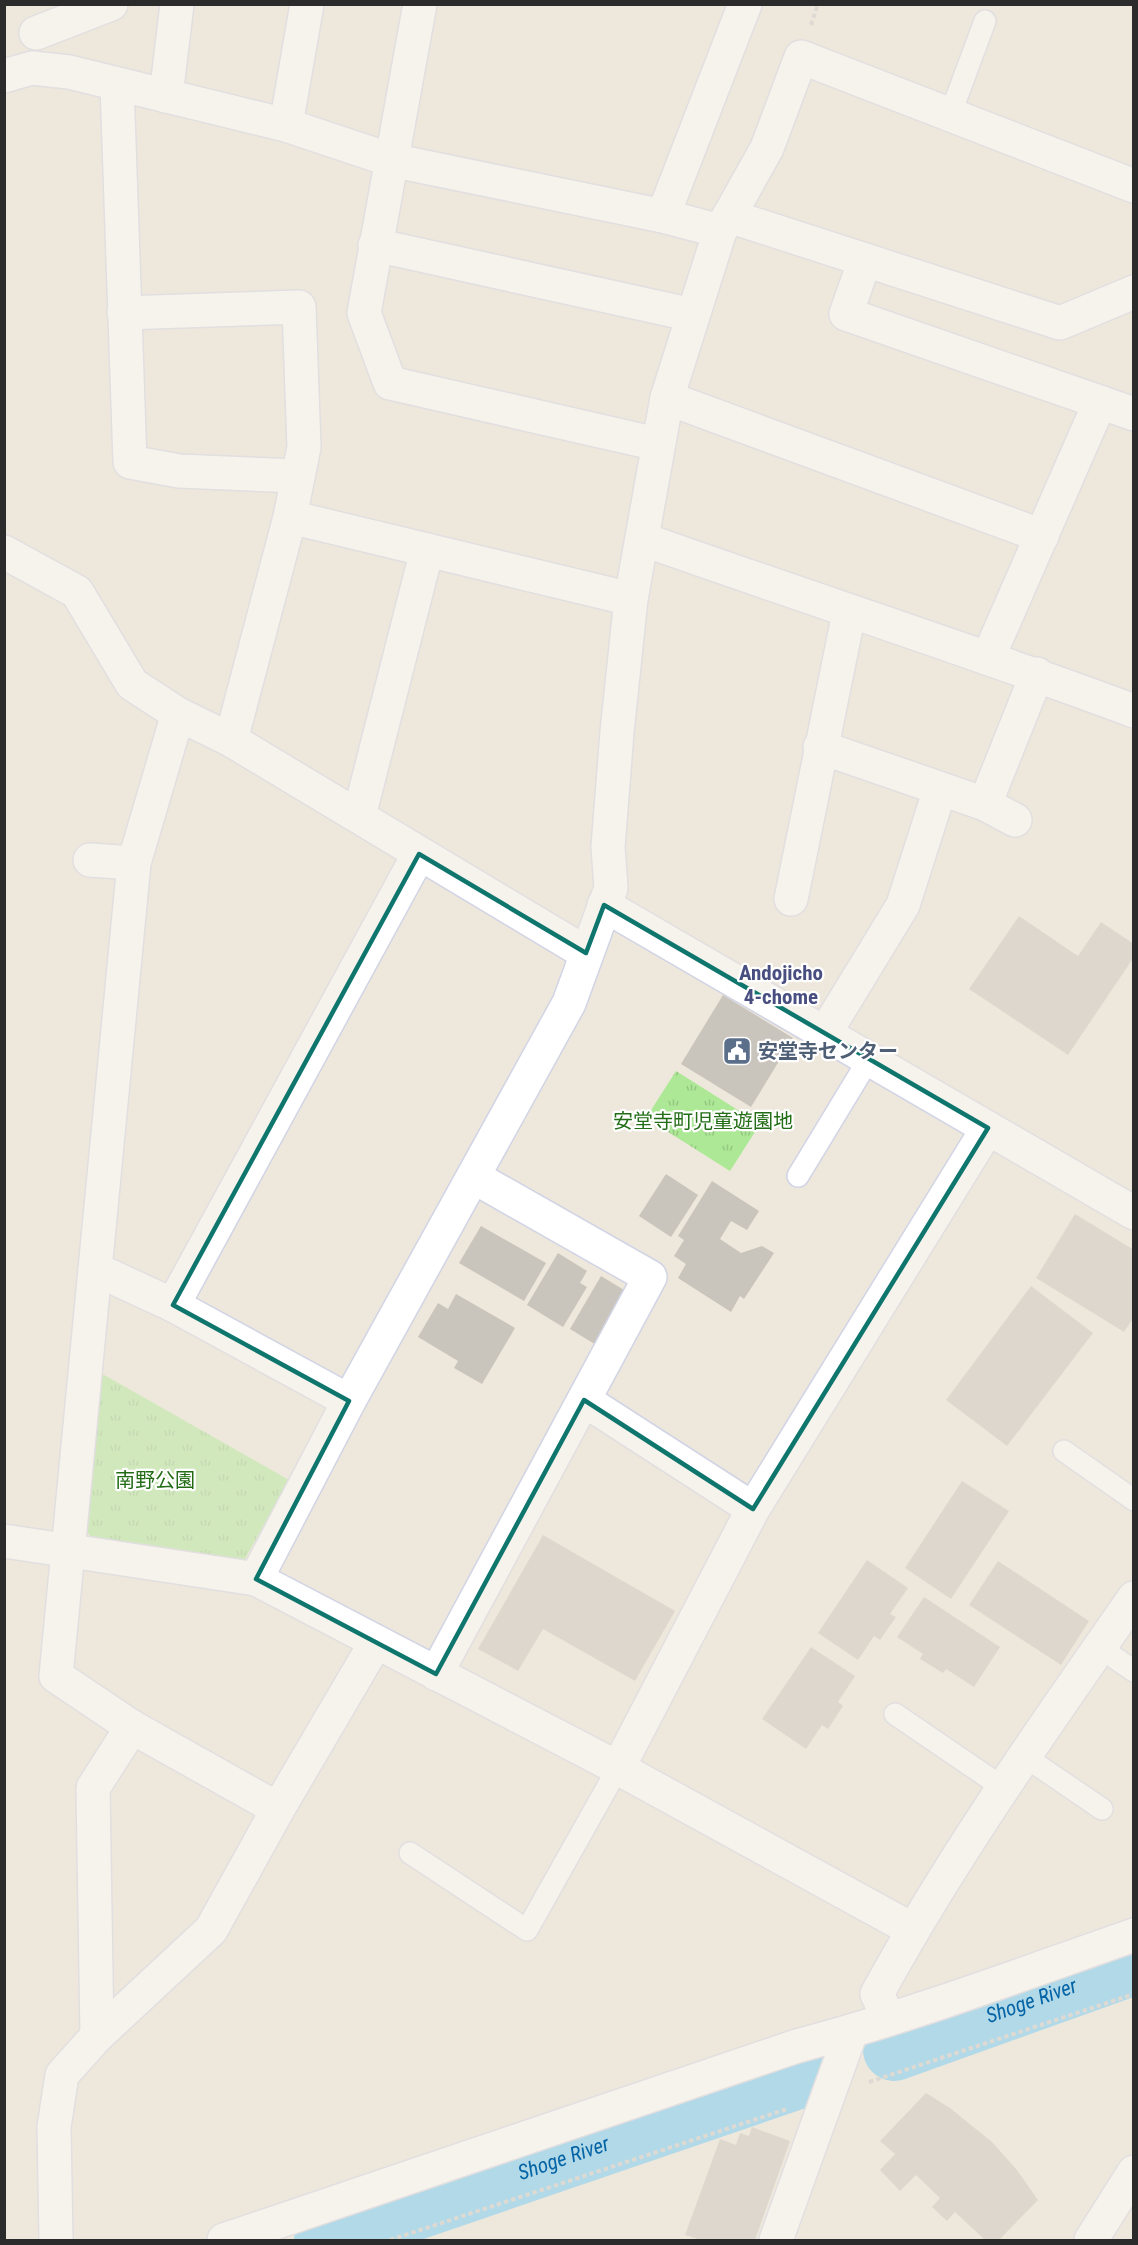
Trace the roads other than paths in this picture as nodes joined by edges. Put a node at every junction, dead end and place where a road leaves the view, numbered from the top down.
1 (111, 4) edge
2 (177, 4) edge
3 (307, 4) edge
4 (420, 4) edge
5 (738, 6) edge
6 (38, 19) edge
7 (985, 21) dead end
8 (18, 72) edge
9 (117, 84) junction
10 (166, 96) junction
11 (950, 115) junction
12 (286, 125) junction
13 (391, 160) junction
14 (1134, 186) edge
15 (663, 216) junction
16 (725, 223) junction
17 (375, 245) junction
18 (865, 260) junction
19 (1134, 292) edge
20 (124, 313) junction
21 (693, 315) junction
22 (667, 398) junction
23 (1100, 402) junction
24 (1134, 414) edge
25 (657, 444) junction
26 (297, 476) junction
27 (290, 517) junction
28 (1042, 536) junction
29 (642, 539) junction
30 (428, 550) junction
31 (4, 552) edge
32 (631, 599) junction
33 (849, 613) junction
34 (988, 658) junction
35 (1037, 674) junction
36 (1134, 711) edge
37 (178, 714) junction
38 (231, 740) junction
39 (820, 747) junction
40 (940, 789) junction
41 (985, 804) junction
42 (359, 816) junction
43 (1015, 820) dead end
44 (419, 854) junction
45 (90, 860) dead end
46 (134, 863) junction
47 (791, 899) dead end
48 (604, 905) junction
49 (586, 953) junction
50 (825, 1033) junction
51 (869, 1059) junction
52 (988, 1128) junction
53 (798, 1176) dead end
54 (474, 1177) junction
55 (1134, 1213) edge
56 (95, 1269) junction
57 (173, 1305) junction
58 (584, 1400) junction
59 (349, 1401) junction
60 (1064, 1451) dead end
61 (1134, 1500) edge
62 (753, 1509) junction
63 (4, 1541) edge
64 (68, 1551) junction
65 (256, 1579) junction
66 (1134, 1598) edge
67 (376, 1642) junction
68 (1099, 1647) junction
69 (1134, 1671) edge
70 (436, 1674) junction
71 (895, 1714) dead end
72 (132, 1727) junction
73 (1024, 1756) junction
74 (618, 1768) junction
75 (1002, 1788) junction
76 (278, 1809) junction
77 (1102, 1809) dead end
78 (410, 1853) dead end
79 (912, 1929) junction
80 (1134, 1935) edge
81 (889, 2019) junction
82 (851, 2032) junction
83 (97, 2036) junction
84 (1134, 2172) edge
85 (56, 2241) edge
86 (224, 2241) edge
87 (776, 2241) edge
88 (1091, 2241) edge

1 - 6 street
2 - 10 street
3 - 12 street
4 - 13 street
5 - 15 street
6 - 8 street
7 - 11 lane
8 - 9 street
9 - 10 street
9 - 20 street
10 - 12 street
11 - 14 street
11 - 16 street
12 - 13 street
13 - 15 street
13 - 17 street
15 - 16 street
16 - 18 street
16 - 21 street
17 - 21 street
17 - 25 street
18 - 19 street
18 - 23 street
20 - 26 street
20 - 26 street
21 - 22 street
22 - 25 street
22 - 28 street
23 - 24 street
23 - 28 street
25 - 29 street
26 - 27 street
27 - 30 street
27 - 38 street
28 - 34 street
29 - 32 street
29 - 33 street
30 - 32 street
30 - 42 street
31 - 37 street
32 - 48 street
33 - 34 street
33 - 39 street
34 - 35 street
35 - 36 street
35 - 41 street
37 - 38 street
37 - 46 street
38 - 42 street
39 - 40 street
39 - 47 street
40 - 41 street
40 - 50 street
41 - 43 street
42 - 44 street
44 - 49 street
44 - 57 street
45 - 46 street
46 - 56 street
48 - 49 street
48 - 50 street
49 - 54 street
50 - 51 street
51 - 52 street
51 - 53 lane
52 - 55 street
52 - 62 street
54 - 58 street
54 - 59 street
56 - 57 street
56 - 64 street
57 - 59 street
58 - 62 street
58 - 70 street
59 - 65 street
60 - 61 lane
62 - 74 street
63 - 64 street
64 - 65 street
64 - 72 street
65 - 67 street
66 - 68 street
67 - 70 street
67 - 76 street
68 - 69 lane
68 - 73 street
70 - 74 street
71 - 75 lane
72 - 76 street
72 - 83 street
73 - 75 street
73 - 77 lane
74 - 78 lane
74 - 79 street
75 - 79 street
76 - 83 street
79 - 81 street
80 - 81 street
81 - 82 street
82 - 86 street
82 - 87 street
83 - 85 street
84 - 88 street

